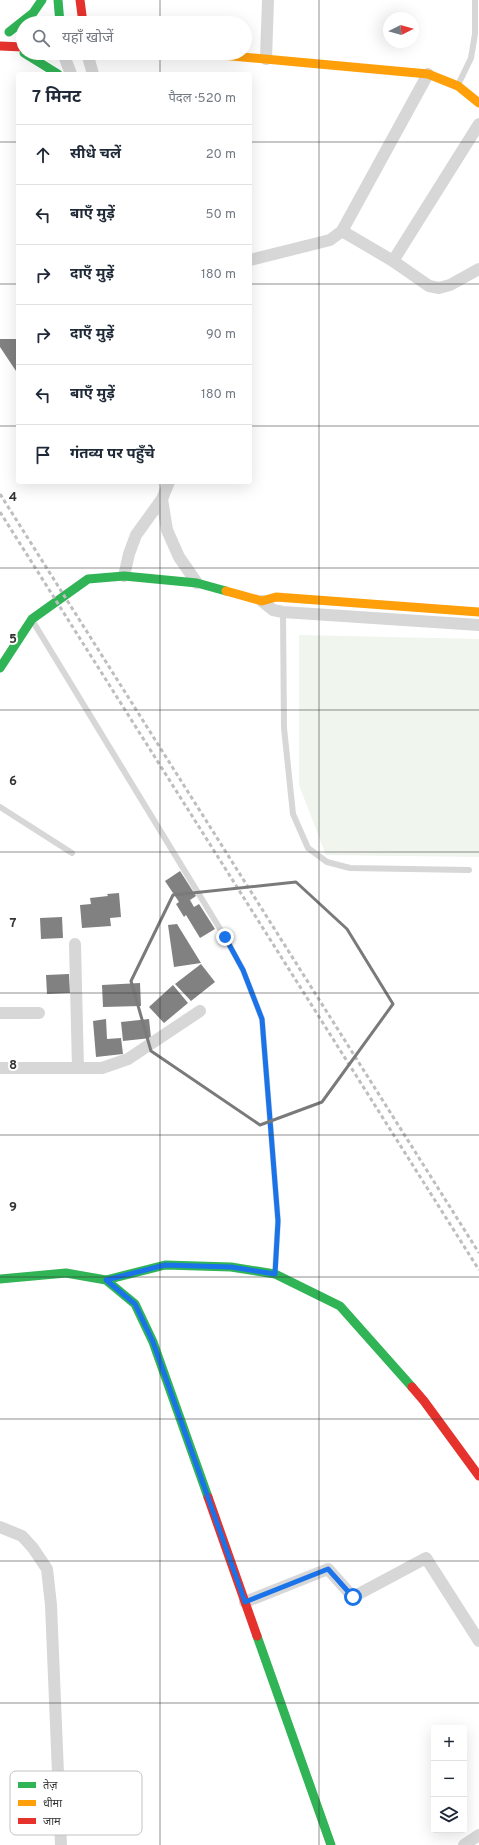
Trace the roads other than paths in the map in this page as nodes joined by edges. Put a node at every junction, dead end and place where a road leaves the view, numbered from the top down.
1 (42, 0) edge
2 (58, 0) edge
3 (80, 0) edge
4 (268, 0) edge
5 (475, 0) edge
6 (28, 16) edge
7 (59, 16) edge
8 (82, 16) edge
9 (16, 24) edge
10 (4, 32) edge
11 (16, 32) edge
12 (0, 46) edge
13 (13, 47) joint
14 (16, 49) edge
15 (252, 58) edge
16 (266, 59) junction
17 (35, 60) edge
18 (66, 60) edge
19 (89, 60) edge
20 (55, 72) edge
21 (70, 72) edge
22 (92, 72) edge
23 (428, 74) junction
24 (458, 86) junction
25 (479, 103) edge
26 (479, 124) edge
27 (342, 232) junction
28 (252, 260) edge
29 (393, 261) junction
30 (479, 269) edge
31 (168, 484) edge
32 (162, 499) junction
33 (124, 576) junction
34 (197, 583) junction
35 (262, 600) junction
36 (283, 612) junction
37 (479, 612) edge
38 (32, 619) junction
39 (479, 625) edge
40 (1, 664) edge
41 (0, 807) edge
42 (72, 853) dead end
43 (469, 870) dead end
44 (75, 944) dead end
45 (200, 1011) dead end
46 (0, 1013) edge
47 (39, 1013) dead end
48 (0, 1068) edge
49 (78, 1068) junction
50 (275, 1274) junction
51 (0, 1279) edge
52 (106, 1280) junction
53 (479, 1476) edge
54 (0, 1527) edge
55 (245, 1602) junction
56 (479, 1642) edge
57 (58, 1771) edge
58 (61, 1835) edge
59 (479, 1835) edge
60 (61, 1845) edge
61 (331, 1845) edge
62 (464, 1845) edge

1 - 6 street
2 - 7 street
3 - 8 street
4 - 16 street
5 - 24 lane
9 - 10 street
10 - 11 street
12 - 13 street
13 - 14 street
15 - 16 street
16 - 23 street
17 - 20 street
18 - 21 street
19 - 22 street
23 - 24 street
23 - 27 street
24 - 25 street
26 - 29 street
27 - 28 street
27 - 29 street
29 - 30 street
31 - 32 street
32 - 33 street
32 - 34 street
33 - 34 street
33 - 38 street
34 - 35 street
35 - 36 street
35 - 37 street
36 - 39 street
36 - 43 lane
38 - 40 street
38 - 50 lane
41 - 42 lane
44 - 49 street
45 - 49 street
46 - 47 street
48 - 49 street
50 - 52 street
50 - 53 street
51 - 52 street
52 - 55 street
54 - 57 street
55 - 56 street
55 - 61 street
58 - 60 street
59 - 62 street

